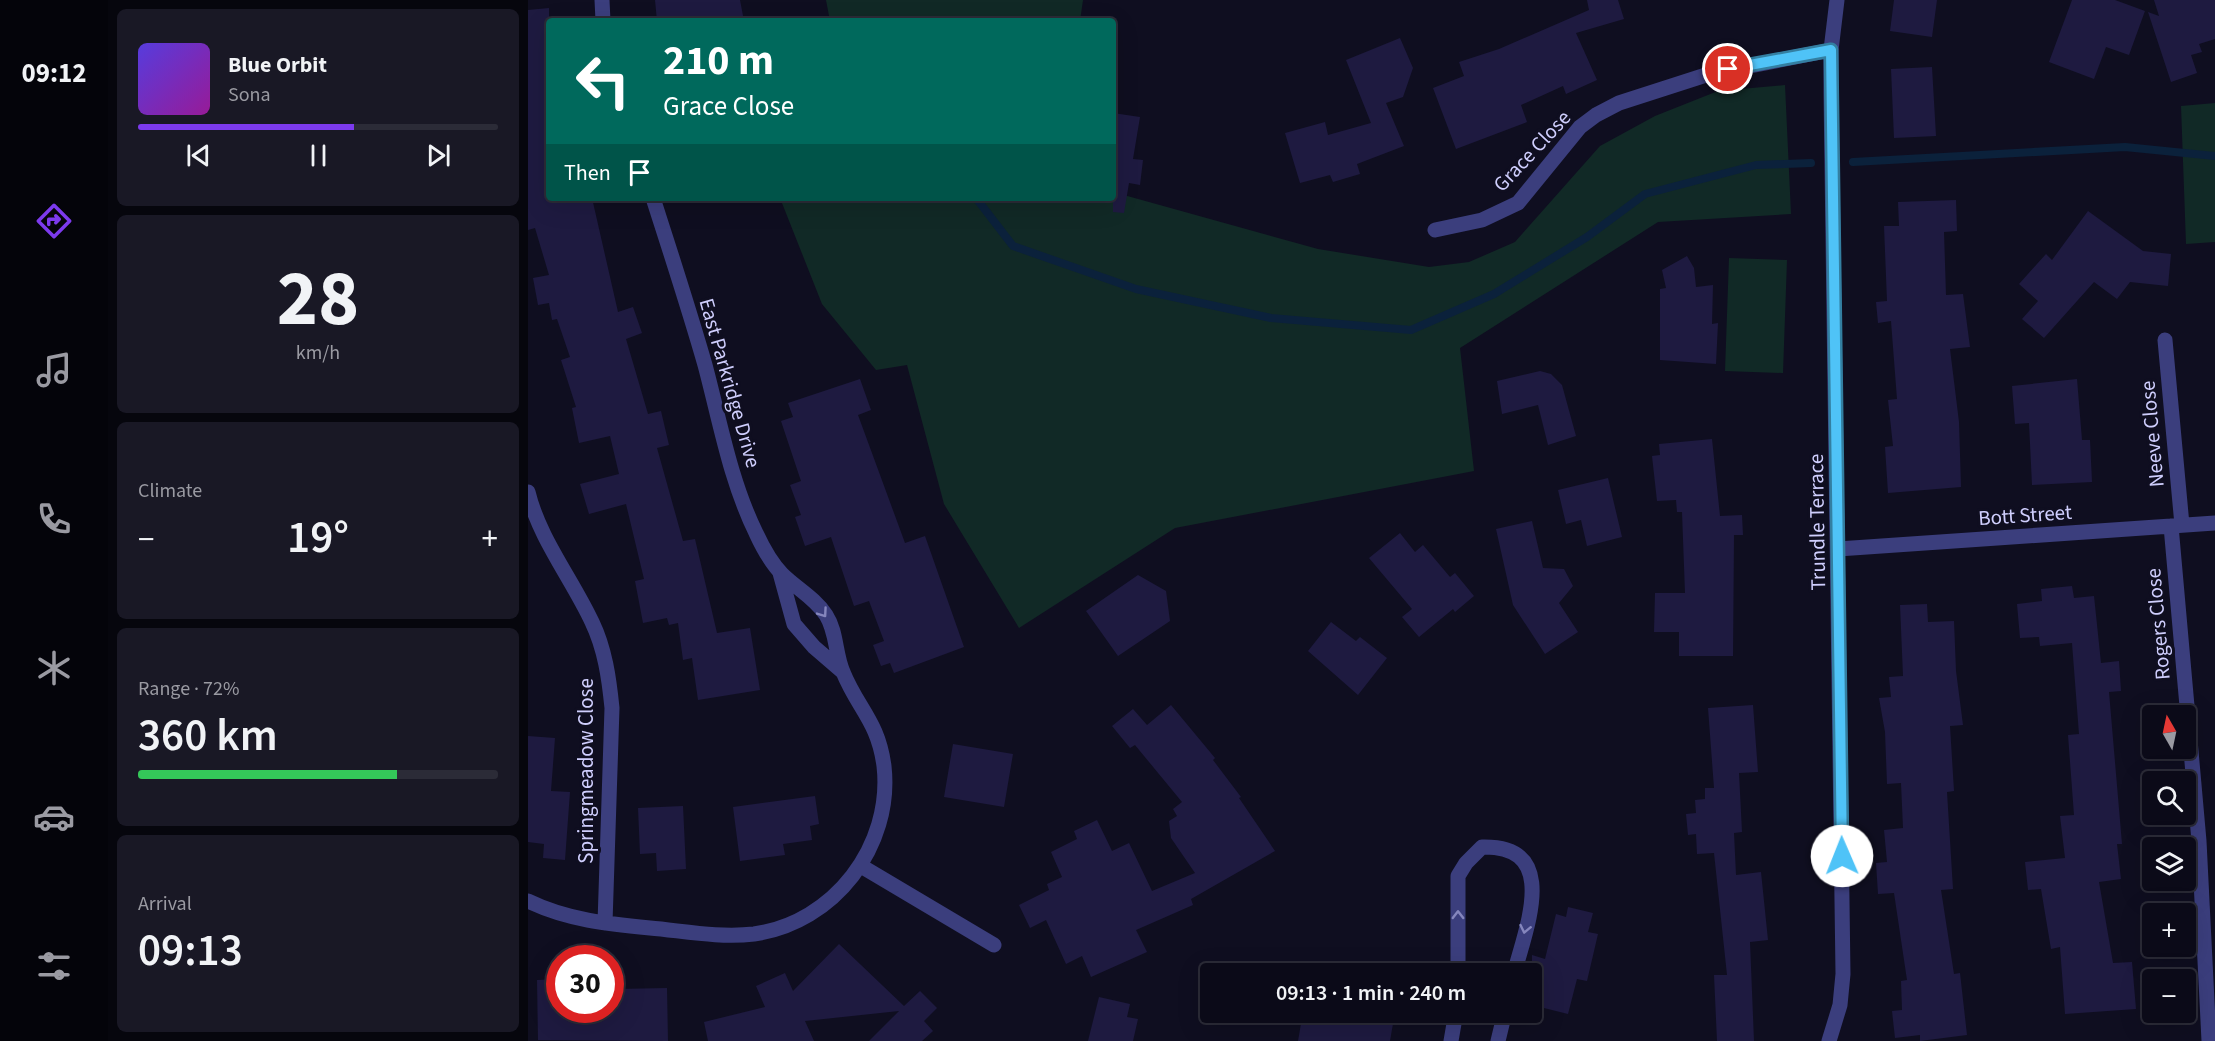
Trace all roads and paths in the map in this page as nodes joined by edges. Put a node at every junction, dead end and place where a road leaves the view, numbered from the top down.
1 (602, 0) edge
2 (1837, 0) edge
3 (603, 18) edge
4 (1831, 50) junction
5 (654, 201) edge
6 (1435, 230) dead end
7 (2165, 340) dead end
8 (528, 492) edge
9 (2215, 523) edge
10 (2176, 526) junction
11 (1838, 549) junction
12 (780, 573) junction
13 (843, 672) junction
14 (861, 866) junction
15 (528, 901) edge
16 (605, 923) junction
17 (993, 945) dead end
18 (1458, 963) edge
19 (1517, 963) edge
20 (1454, 1023) edge
21 (1502, 1023) edge
22 (1451, 1041) edge
23 (1498, 1041) edge
24 (1828, 1041) edge
25 (2209, 1041) edge

1 - 3 street
2 - 4 street, Trundle Terrace
4 - 6 street, Grace Close
4 - 11 street, Trundle Terrace
5 - 12 street, East Parkridge Drive
7 - 10 street, Neeve Close
8 - 16 street, Springmeadow Close
9 - 10 street, Bott Street
10 - 11 street, Bott Street
10 - 25 street, Rogers Close
11 - 24 street, Trundle Terrace
12 - 13 street, East Parkridge Drive
12 -> 13 street, East Parkridge Drive
13 - 14 street, East Parkridge Drive
14 - 16 street, East Parkridge Drive
14 - 17 street
15 - 16 street, East Parkridge Drive
18 -> 19 street
20 - 22 street
21 - 23 street

